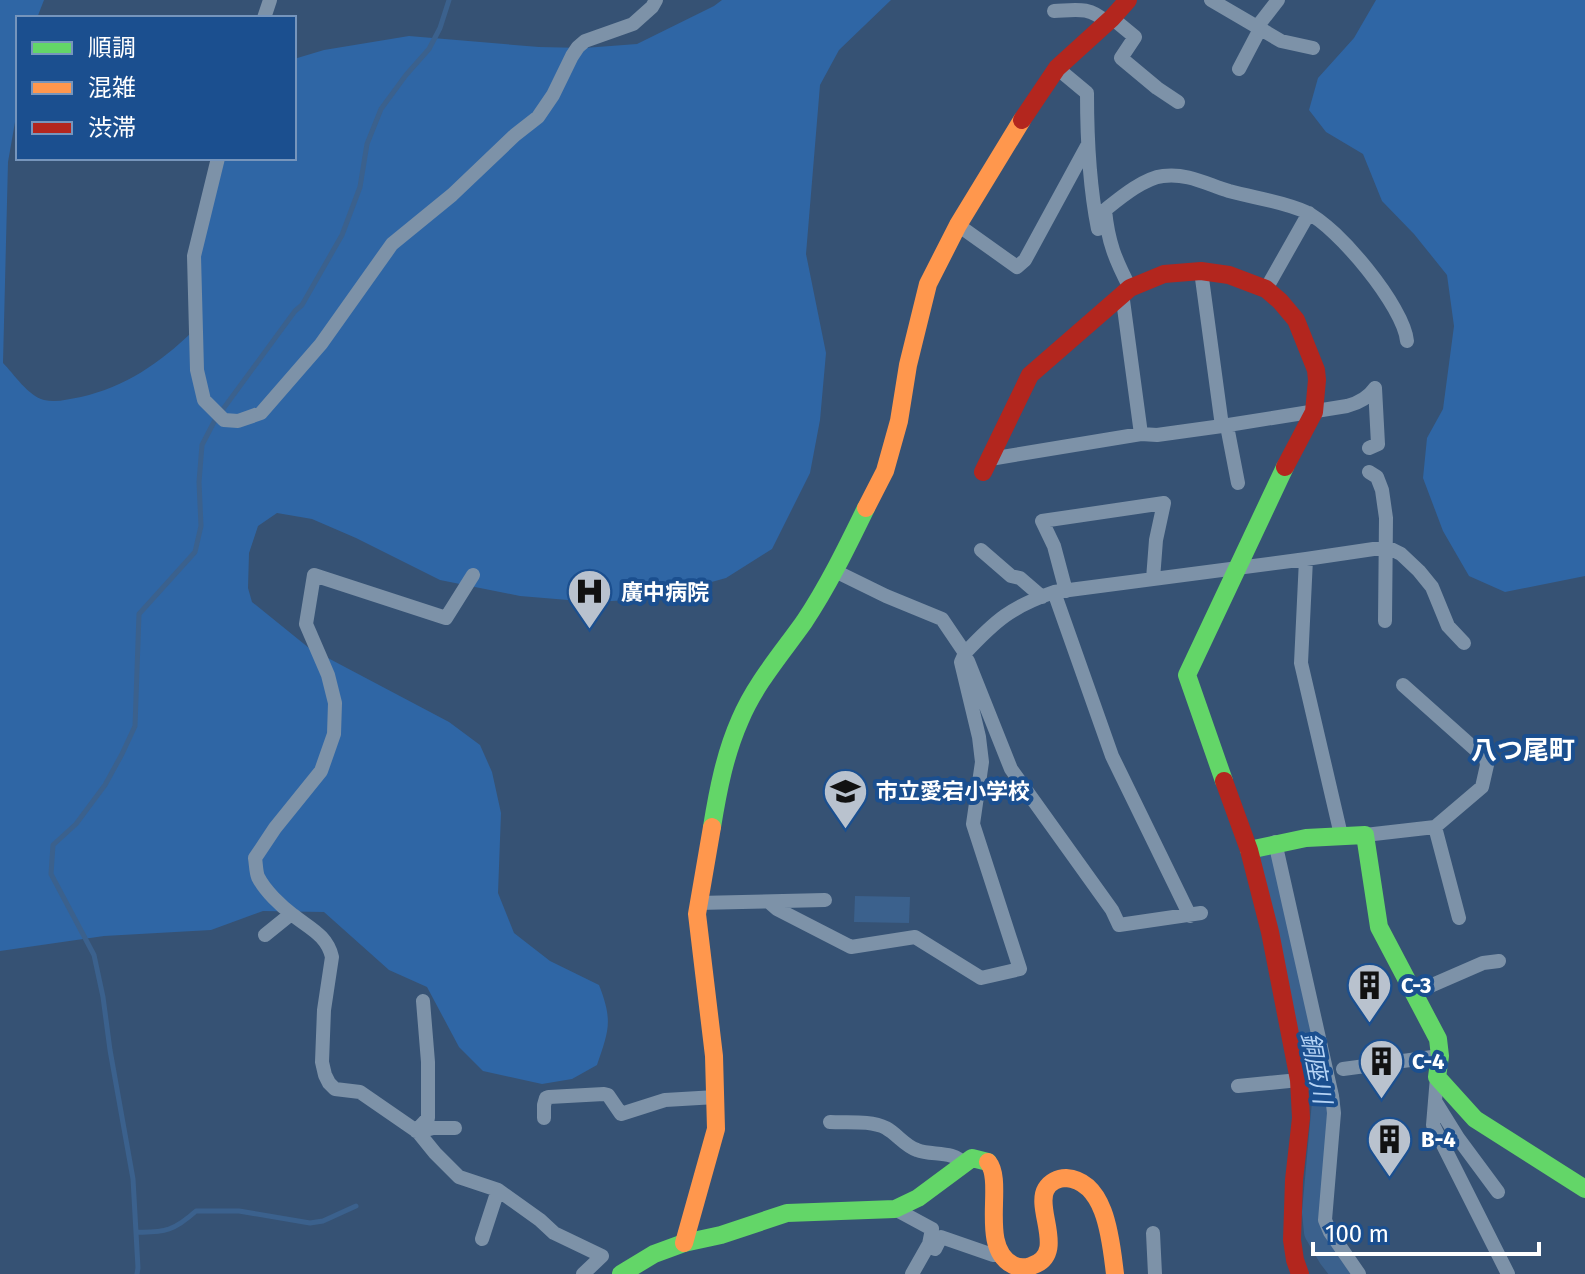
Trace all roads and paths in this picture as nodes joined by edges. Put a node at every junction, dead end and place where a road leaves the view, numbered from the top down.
1 (656, 0) edge
2 (1128, 0) edge
3 (1211, 0) edge
4 (1278, 0) edge
5 (1054, 11) dead end
6 (1109, 20) junction
7 (1259, 28) junction
8 (1313, 48) dead end
9 (1057, 68) junction
10 (1239, 69) dead end
11 (1178, 102) dead end
12 (1087, 146) junction
13 (218, 160) edge
14 (1309, 213) junction
15 (958, 225) junction
16 (1106, 225) junction
17 (1201, 271) junction
18 (1266, 289) junction
19 (1126, 290) junction
20 (1407, 341) dead end
21 (1314, 412) junction
22 (1224, 426) junction
23 (1141, 434) junction
24 (1369, 448) dead end
25 (987, 466) joint
26 (1369, 472) dead end
27 (1238, 483) dead end
28 (1387, 547) junction
29 (981, 550) dead end
30 (1306, 559) junction
31 (1236, 569) junction
32 (835, 571) junction
33 (473, 575) dead end
34 (1153, 579) junction
35 (1054, 593) junction
36 (1385, 621) dead end
37 (1464, 643) dead end
38 (965, 653) junction
39 (1403, 685) dead end
40 (1435, 827) junction
41 (1341, 835) junction
42 (1365, 835) junction
43 (1275, 842) junction
44 (1249, 850) junction
45 (825, 900) dead end
46 (769, 902) junction
47 (698, 903) junction
48 (291, 914) junction
49 (1459, 918) dead end
50 (265, 935) dead end
51 (1499, 961) dead end
52 (1414, 993) junction
53 (423, 1001) dead end
54 (1440, 1056) junction
55 (1343, 1069) dead end
56 (1437, 1077) junction
57 (1299, 1080) junction
58 (1238, 1086) dead end
59 (716, 1097) junction
60 (1435, 1101) junction
61 (544, 1118) dead end
62 (830, 1122) dead end
63 (455, 1128) dead end
64 (417, 1132) junction
65 (964, 1164) junction
66 (1585, 1189) edge
67 (498, 1190) junction
68 (1498, 1192) dead end
69 (895, 1209) junction
70 (1153, 1233) dead end
71 (482, 1239) dead end
72 (684, 1243) junction
73 (935, 1249) dead end
74 (1004, 1255) junction
75 (1024, 1270) edge
76 (583, 1274) edge
77 (621, 1274) edge
78 (912, 1274) edge
79 (1115, 1274) edge
80 (1155, 1274) edge
81 (1300, 1274) edge
82 (1359, 1274) edge
83 (1508, 1274) edge

1 - 13 street
2 - 6 street
3 - 7 street
4 - 7 street
5 - 6 street
6 - 9 street
6 - 11 street
7 - 8 street
7 - 10 street
9 - 12 street
9 - 15 street
12 - 15 street
12 - 16 street
14 - 16 street
14 - 18 street
14 - 20 street
15 - 32 street
16 - 19 street
17 - 18 street
17 - 19 street
17 - 22 street
18 - 21 street
19 - 23 street
19 - 25 street
21 - 22 street
21 - 24 street
21 - 31 street
22 - 23 street
22 - 27 street
23 - 25 street
26 - 28 street
28 - 30 street
28 - 36 street
28 - 37 street
29 - 35 street
30 - 31 street
30 - 41 street
31 - 34 street
31 - 44 street
32 - 38 street
32 - 47 street
33 - 48 street
34 - 35 street
34 - 35 street
35 - 38 street
35 - 38 street
38 - 46 street
39 - 40 street
40 - 42 street
40 - 49 street
41 - 42 street
41 - 43 street
42 - 52 street
43 - 44 street
43 - 82 street
44 - 57 street
45 - 46 street
46 - 47 street
47 - 59 street
48 - 50 street
48 - 64 street
51 - 52 street
52 - 54 street
53 - 64 street
54 - 55 street
54 - 56 street
56 - 60 street
56 - 66 street
57 - 58 street
57 - 81 street
59 - 61 street
59 - 72 street
60 - 68 street
60 - 83 street
62 - 65 street
63 - 64 street
64 - 67 street
65 - 69 street
65 - 74 street
67 - 71 street
67 - 76 street
69 - 72 street
69 - 78 street
70 - 80 street
72 - 77 street
73 - 74 street
74 - 75 street
75 - 79 street

